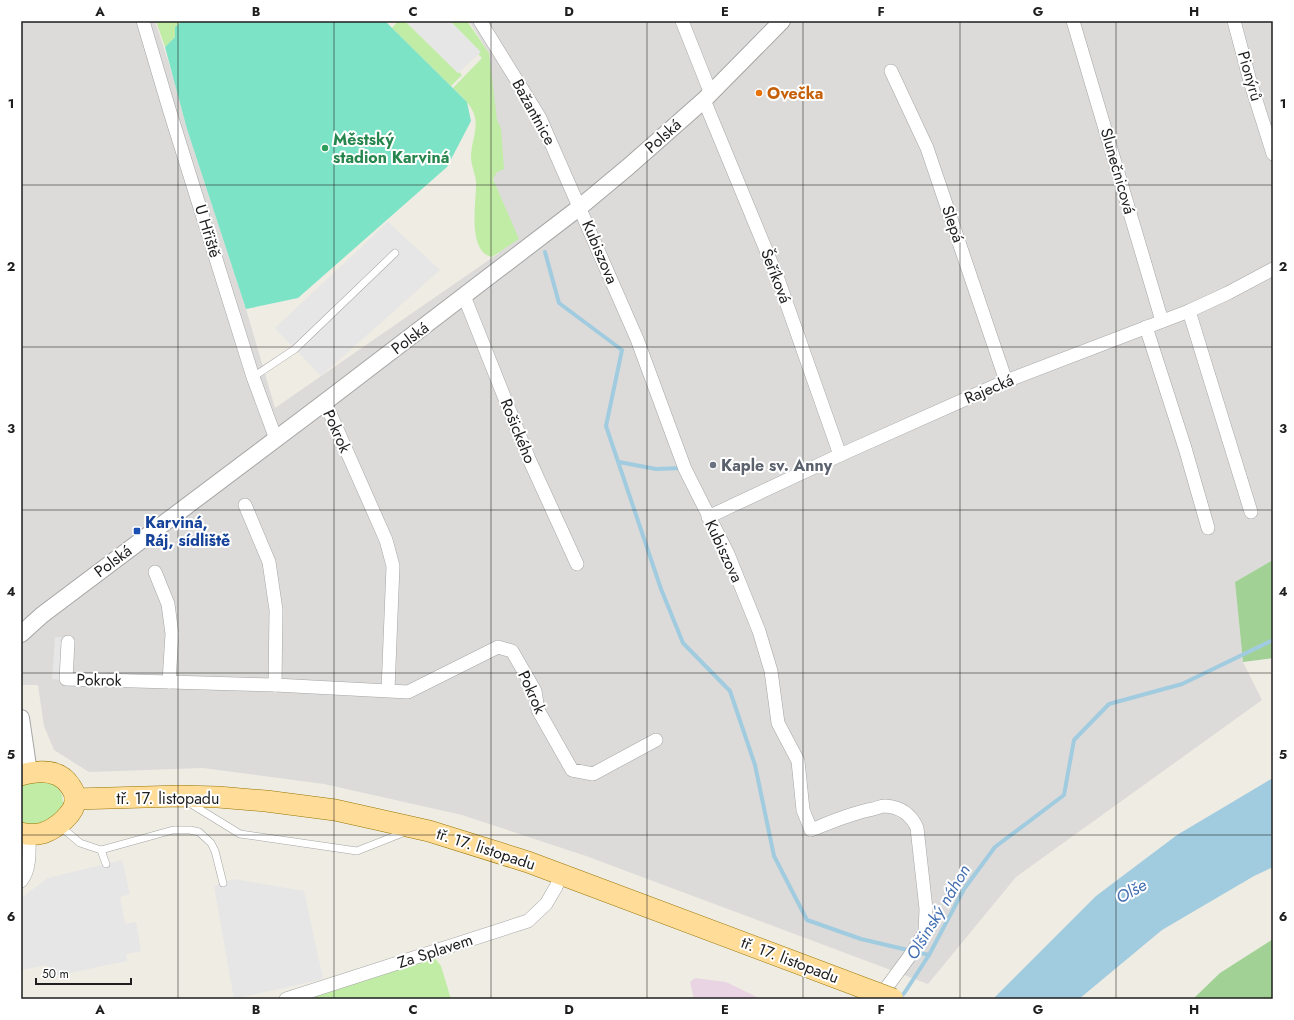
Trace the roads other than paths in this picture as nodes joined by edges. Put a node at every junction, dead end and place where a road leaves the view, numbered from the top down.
1 (144, 21) edge
2 (480, 21) edge
3 (682, 21) edge
4 (782, 21) edge
5 (1073, 21) edge
6 (1234, 21) edge
7 (891, 71) dead end
8 (707, 97) junction
9 (1273, 154) edge
10 (580, 206) junction
11 (395, 253) dead end
12 (1272, 272) edge
13 (464, 296) junction
14 (1189, 311) junction
15 (1162, 321) junction
16 (1146, 327) junction
17 (253, 377) junction
18 (1006, 381) junction
19 (325, 402) junction
20 (276, 439) junction
21 (840, 455) junction
22 (245, 505) dead end
23 (1251, 512) dead end
24 (708, 517) junction
25 (1208, 528) dead end
26 (577, 564) dead end
27 (156, 572) dead end
28 (21, 634) edge
29 (68, 642) dead end
30 (169, 682) junction
31 (274, 685) junction
32 (388, 690) junction
33 (21, 718) edge
34 (656, 740) dead end
35 (25, 774) edge
36 (180, 796) junction
37 (76, 798) junction
38 (58, 825) junction
39 (415, 828) junction
40 (25, 834) edge
41 (101, 850) junction
42 (106, 864) dead end
43 (561, 874) junction
44 (21, 881) edge
45 (223, 883) dead end
46 (883, 997) edge
47 (286, 999) edge

1 - 17 street, U Hřiště
2 - 10 street, Bažantnice
3 - 8 street, Šeříková
4 - 8 street, Polská
5 - 15 street, Slunečnicová
6 - 9 street, Pionýrů
7 - 18 street, Slepá
8 - 10 street, Polská
8 - 21 street, Šeříková
10 - 13 street, Polská
10 - 24 street, Kubiszova
11 - 17 lane
12 - 14 street, Rajecká
13 - 19 street, Polská
13 - 26 street, Rošického
14 - 15 street, Rajecká
14 - 23 street
15 - 16 street, Rajecká
16 - 18 street, Rajecká
16 - 25 street
17 - 20 street, U Hřiště
18 - 21 street, Rajecká
19 - 20 street, Polská
19 - 32 street, Pokrok
20 - 28 street, Polská
21 - 24 street, Rajecká
22 - 31 street
24 - 46 street, Kubiszova
27 - 30 street
29 - 30 street, Pokrok
30 - 31 street, Pokrok
31 - 32 street, Pokrok
32 - 34 street, Pokrok
33 - 35 street
35 - 37 main road
36 - 37 main road, tř. 17. listopadu
36 - 39 main road, tř. 17. listopadu
36 - 39 lane
37 - 38 main road
38 - 40 main road
38 - 41 lane
39 - 43 main road, tř. 17. listopadu
40 - 44 street
41 - 42 lane
41 - 45 lane
43 - 46 main road, tř. 17. listopadu
43 - 47 street, Za Splavem

